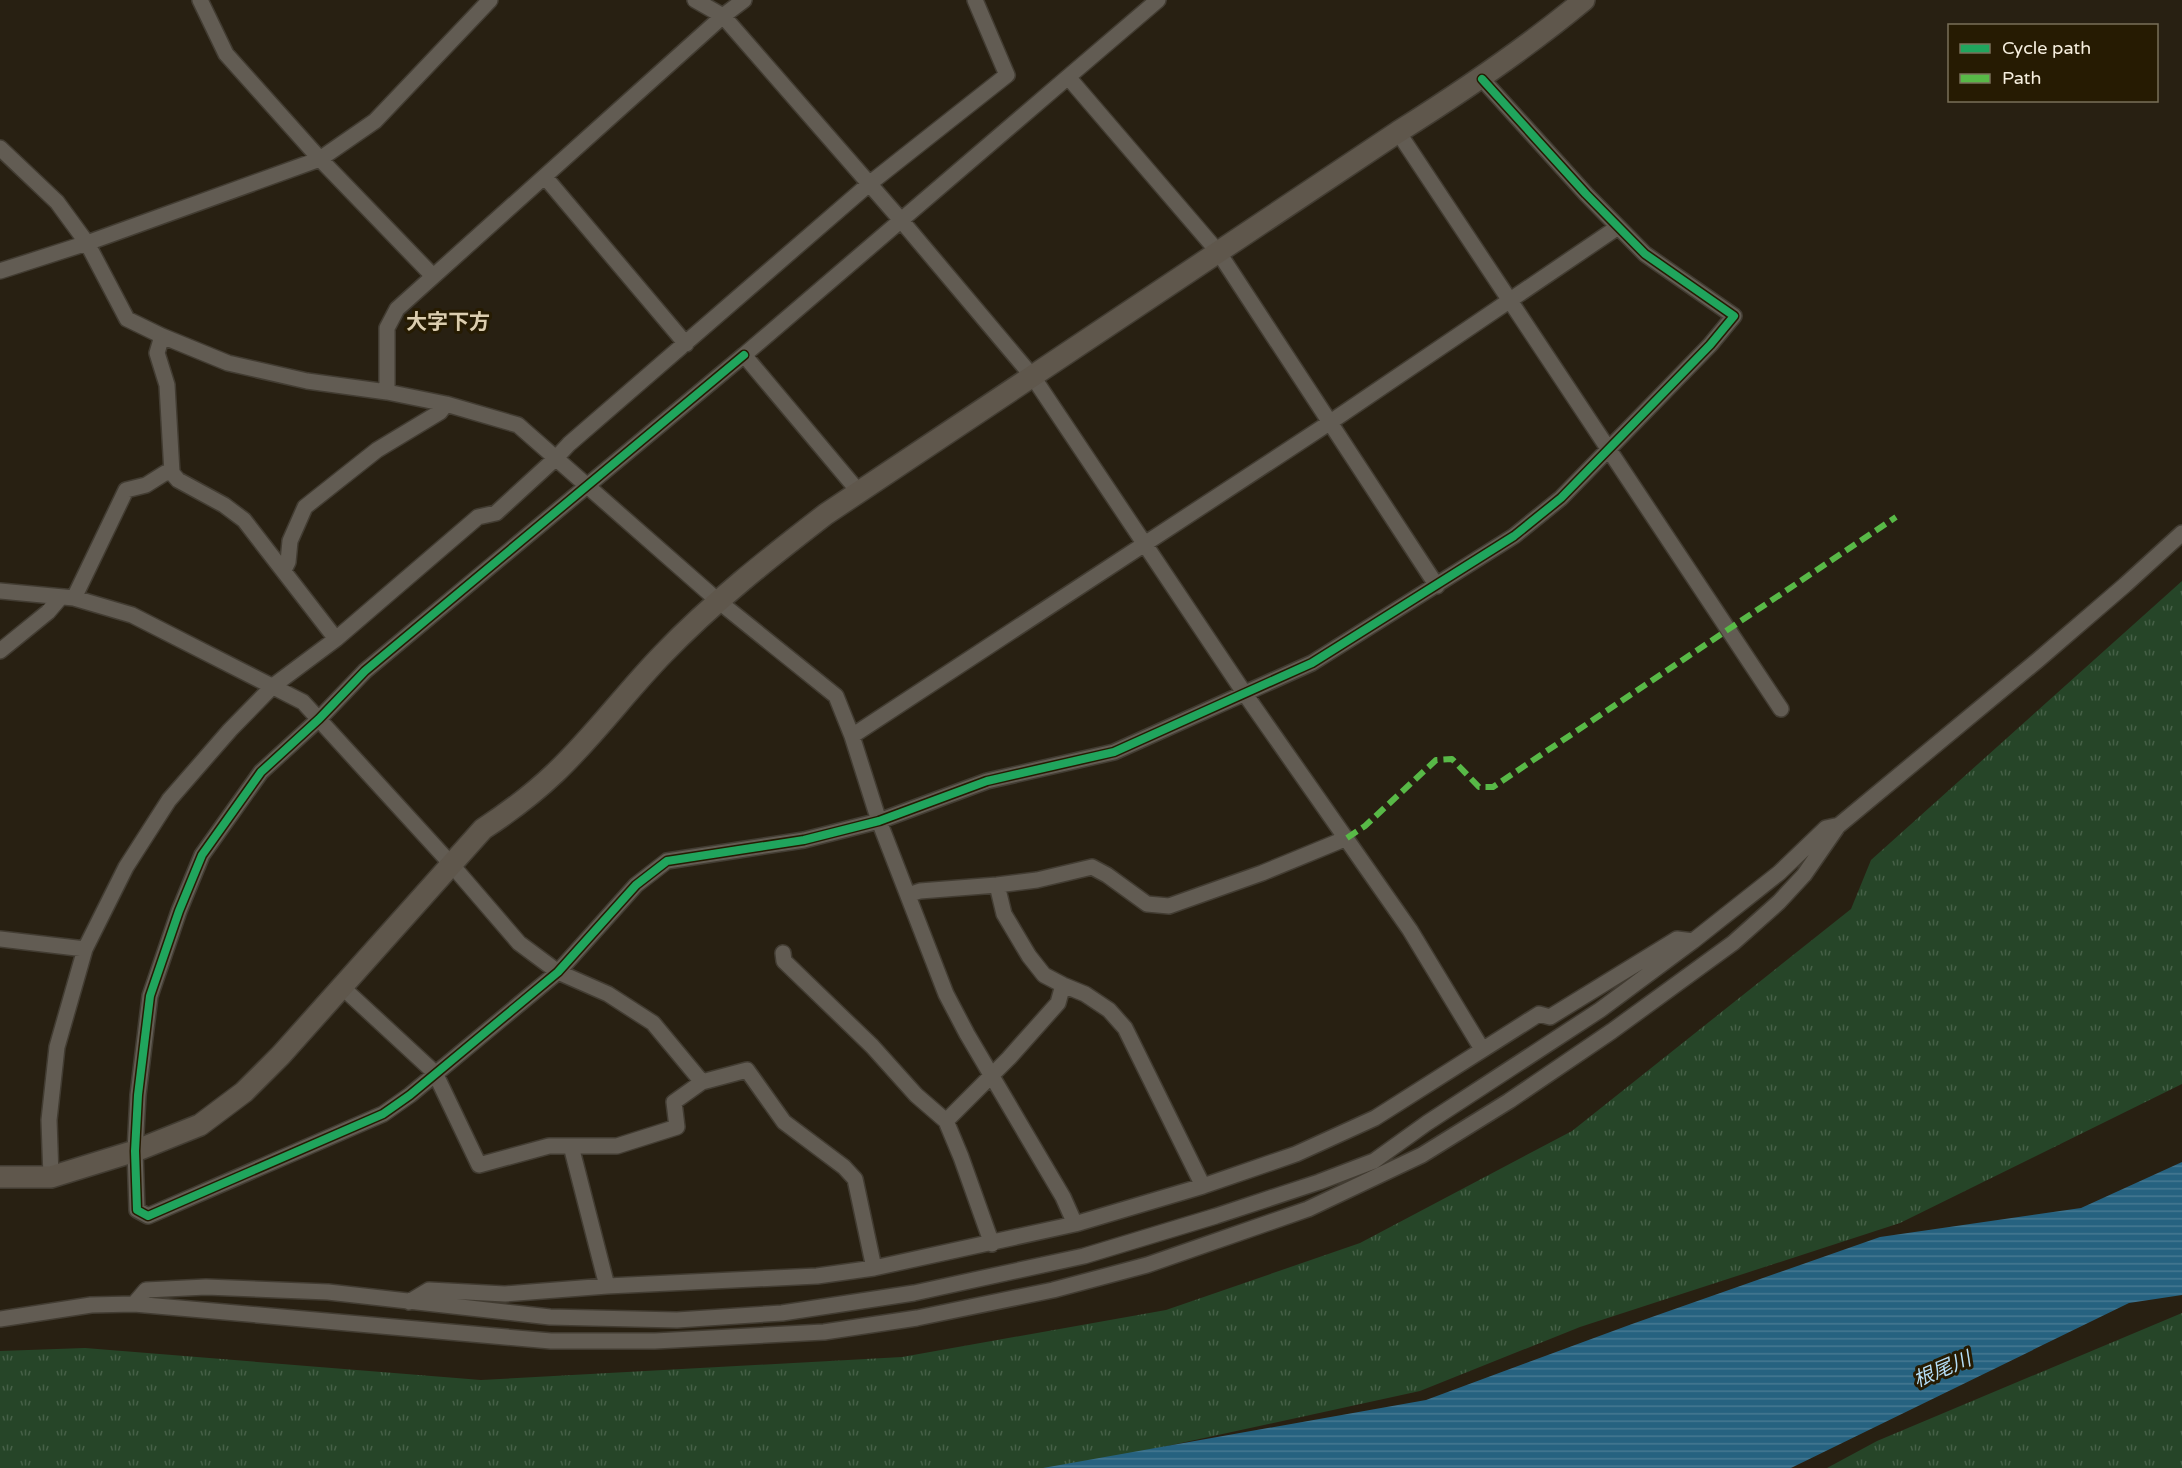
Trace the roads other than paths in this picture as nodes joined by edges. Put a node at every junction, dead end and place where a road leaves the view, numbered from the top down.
1 (200, 0) edge
2 (490, 0) edge
3 (695, 0) edge
4 (744, 0) edge
5 (975, 0) edge
6 (1158, 0) edge
7 (1584, 0) edge
8 (723, 16) junction
9 (1068, 77) junction
10 (1482, 79) junction
11 (1398, 132) junction
12 (0, 148) edge
13 (320, 159) junction
14 (545, 177) junction
15 (869, 184) junction
16 (900, 219) junction
17 (1618, 227) junction
18 (87, 243) junction
19 (1219, 253) junction
20 (0, 271) edge
21 (433, 276) junction
22 (1510, 301) junction
23 (162, 336) junction
24 (686, 344) junction
25 (744, 355) junction
26 (1033, 377) junction
27 (387, 392) junction
28 (446, 404) junction
29 (1329, 423) junction
30 (1609, 448) junction
31 (556, 458) junction
32 (172, 473) junction
33 (587, 486) junction
34 (859, 492) junction
35 (2182, 532) edge
36 (1145, 544) junction
37 (285, 570) junction
38 (1437, 586) junction
39 (0, 591) edge
40 (67, 598) junction
41 (717, 600) junction
42 (336, 639) junction
43 (0, 651) edge
44 (273, 686) junction
45 (1245, 694) junction
46 (1781, 709) dead end
47 (320, 719) junction
48 (852, 735) junction
49 (879, 820) junction
50 (1838, 826) junction
51 (1347, 837) junction
52 (451, 864) junction
53 (997, 885) junction
54 (908, 895) junction
55 (0, 939) edge
56 (1693, 941) junction
57 (86, 950) junction
58 (783, 953) dead end
59 (558, 972) junction
60 (1063, 985) junction
61 (342, 987) junction
62 (1482, 1049) junction
63 (435, 1073) junction
64 (992, 1075) junction
65 (702, 1082) junction
66 (946, 1121) junction
67 (571, 1146) junction
68 (135, 1151) junction
69 (0, 1177) edge
70 (51, 1178) junction
71 (1203, 1186) junction
72 (1075, 1224) junction
73 (992, 1244) junction
74 (874, 1268) junction
75 (608, 1286) junction
76 (409, 1302) junction
77 (134, 1304) junction
78 (0, 1319) edge

1 - 13 street
2 - 13 street
3 - 8 street
4 - 8 street
5 - 15 street
6 - 9 street
7 - 10 street
8 - 14 street
8 - 15 street
9 - 16 street
9 - 19 street
10 - 11 street
10 - 17 street
11 - 19 street
11 - 22 street
12 - 18 street
13 - 18 street
13 - 21 street
14 - 21 street
14 - 24 street
15 - 16 street
15 - 24 street
16 - 25 street
16 - 26 street
17 - 22 street
17 - 30 street
18 - 20 street
18 - 23 street
19 - 26 street
19 - 29 street
21 - 27 street
22 - 29 street
22 - 30 street
23 - 27 street
23 - 32 street
24 - 31 street
25 - 33 street
25 - 34 street
26 - 34 street
26 - 36 street
27 - 28 street
28 - 31 street
28 - 37 street
29 - 36 street
29 - 38 street
30 - 38 street
30 - 46 street
31 - 33 street
31 - 42 street
32 - 37 street
32 - 40 street
33 - 41 street
33 - 47 street
34 - 41 street
35 - 50 street
36 - 45 street
36 - 48 street
37 - 42 street
38 - 45 street
39 - 40 street
40 - 43 street
40 - 44 street
41 - 48 street
41 - 52 street
42 - 44 street
44 - 47 street
44 - 57 street
45 - 49 street
45 - 51 street
47 - 52 street
47 - 68 street
48 - 49 street
49 - 54 street
49 - 59 street
50 - 56 street
50 - 77 street
51 - 53 street
51 - 62 street
52 - 59 street
52 - 61 street
53 - 54 street
53 - 60 street
54 - 64 street
55 - 57 street
56 - 62 street
56 - 76 street
57 - 70 street
58 - 66 street
59 - 63 street
59 - 65 street
60 - 64 street
60 - 71 street
61 - 63 street
61 - 68 street
62 - 71 street
63 - 67 street
63 - 68 street
64 - 66 street
64 - 72 street
65 - 67 street
65 - 74 street
66 - 73 street
67 - 75 street
68 - 70 street
69 - 70 street
71 - 72 street
72 - 73 street
73 - 74 street
74 - 75 street
75 - 76 street
76 - 77 street
77 - 78 street

